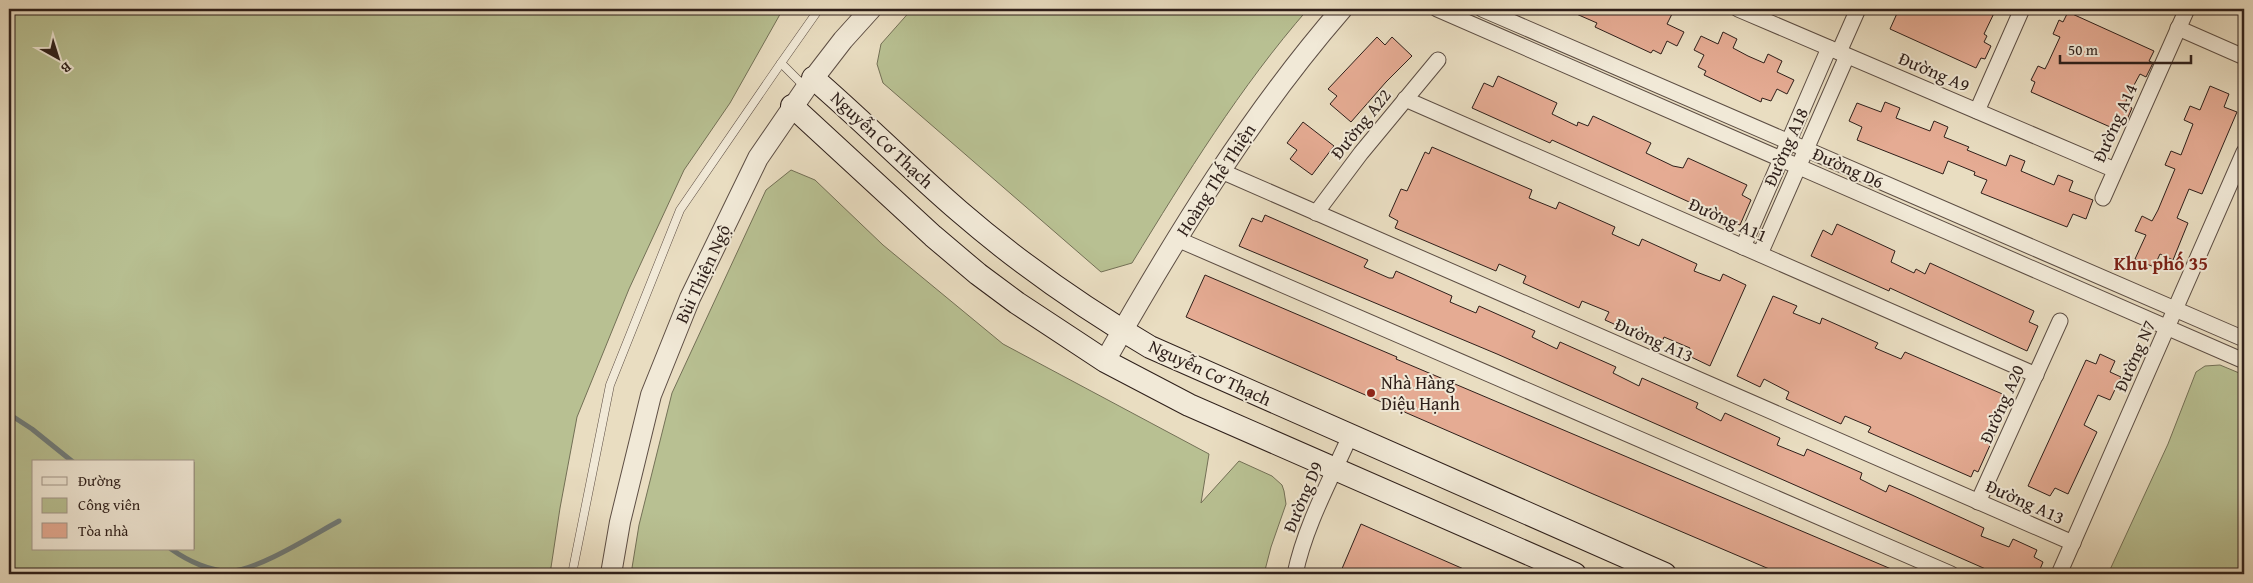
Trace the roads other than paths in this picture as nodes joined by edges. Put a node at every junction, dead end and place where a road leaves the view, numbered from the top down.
1 (819, 9) edge
2 (871, 9) edge
3 (1342, 9) edge
4 (1437, 9) edge
5 (1482, 9) edge
6 (1738, 9) edge
7 (1858, 9) edge
8 (2022, 9) edge
9 (2186, 9) edge
10 (2178, 28) junction
11 (1838, 52) junction
12 (2244, 57) edge
13 (1438, 60) dead end
14 (781, 63) junction
15 (810, 83) junction
16 (1405, 99) junction
17 (792, 106) junction
18 (1977, 111) junction
19 (1788, 142) junction
20 (1806, 149) junction
21 (2244, 152) edge
22 (1781, 159) junction
23 (1798, 166) junction
24 (2115, 170) junction
25 (1221, 171) junction
26 (2103, 198) dead end
27 (1316, 213) junction
28 (1177, 239) junction
29 (1743, 246) junction
30 (1760, 254) junction
31 (2175, 309) junction
32 (2060, 321) dead end
33 (2168, 328) junction
34 (1122, 331) junction
35 (2244, 339) edge
36 (1105, 361) junction
37 (2244, 361) edge
38 (2036, 375) junction
39 (1350, 436) junction
40 (1335, 469) junction
41 (1978, 502) junction
42 (2073, 543) junction
43 (572, 574) edge
44 (611, 574) edge
45 (1296, 574) edge
46 (1575, 574) edge
47 (1665, 574) edge
48 (1951, 574) edge
49 (2059, 574) edge

1 - 14 lane
2 - 15 street, Bùi Thiện Ngộ
3 - 25 street, Hoàng Thế Thiện
4 - 22 street, Đường D6
5 - 19 street, Đường D6
6 - 11 street, Đường A9
7 - 11 street, Đường A18
8 - 18 street
9 - 10 street, Đường A14
10 - 12 street
10 - 24 street, Đường A14
11 - 18 street, Đường A9
11 - 19 street, Đường A18
11 - 20 street, Đường A18
13 - 16 street, Đường A22
14 - 15 lane
14 - 43 lane
15 - 17 street, Bùi Thiện Ngộ
15 - 34 main road, Nguyễn Cơ Thạch
16 - 27 street, Đường A22
16 - 29 street, Đường A11
17 - 36 main road, Nguyễn Cơ Thạch
17 - 44 street, Bùi Thiện Ngộ
18 - 24 street, Đường A9
19 - 20 street, Đường D6
19 - 22 street, Đường A18
20 - 23 street, Đường A18
20 - 31 street, Đường D6
21 - 31 street, Đường N7
22 - 23 street, Đường D6
22 - 29 street, Đường A18
23 - 30 street, Đường A18
23 - 33 street, Đường D6
24 - 26 street, Đường A14
25 - 27 street, Đường A13
25 - 28 street, Hoàng Thế Thiện
27 - 41 street, Đường A13
28 - 34 street, Hoàng Thế Thiện
28 - 48 street
29 - 30 street, Đường A11
30 - 38 street, Đường A11
31 - 33 street, Đường N7
31 - 35 street, Đường D6
32 - 38 street, Đường A20
33 - 37 street, Đường D6
33 - 42 street, Đường N7
34 - 36 street, Hoàng Thế Thiện
34 - 39 main road, Nguyễn Cơ Thạch
36 - 40 main road, Nguyễn Cơ Thạch
38 - 41 street, Đường A20
39 - 40 street, Đường D9
39 - 47 main road, Nguyễn Cơ Thạch
40 - 45 street, Đường D9
40 - 46 main road, Nguyễn Cơ Thạch
41 - 42 street, Đường A13
42 - 49 street, Đường N7

